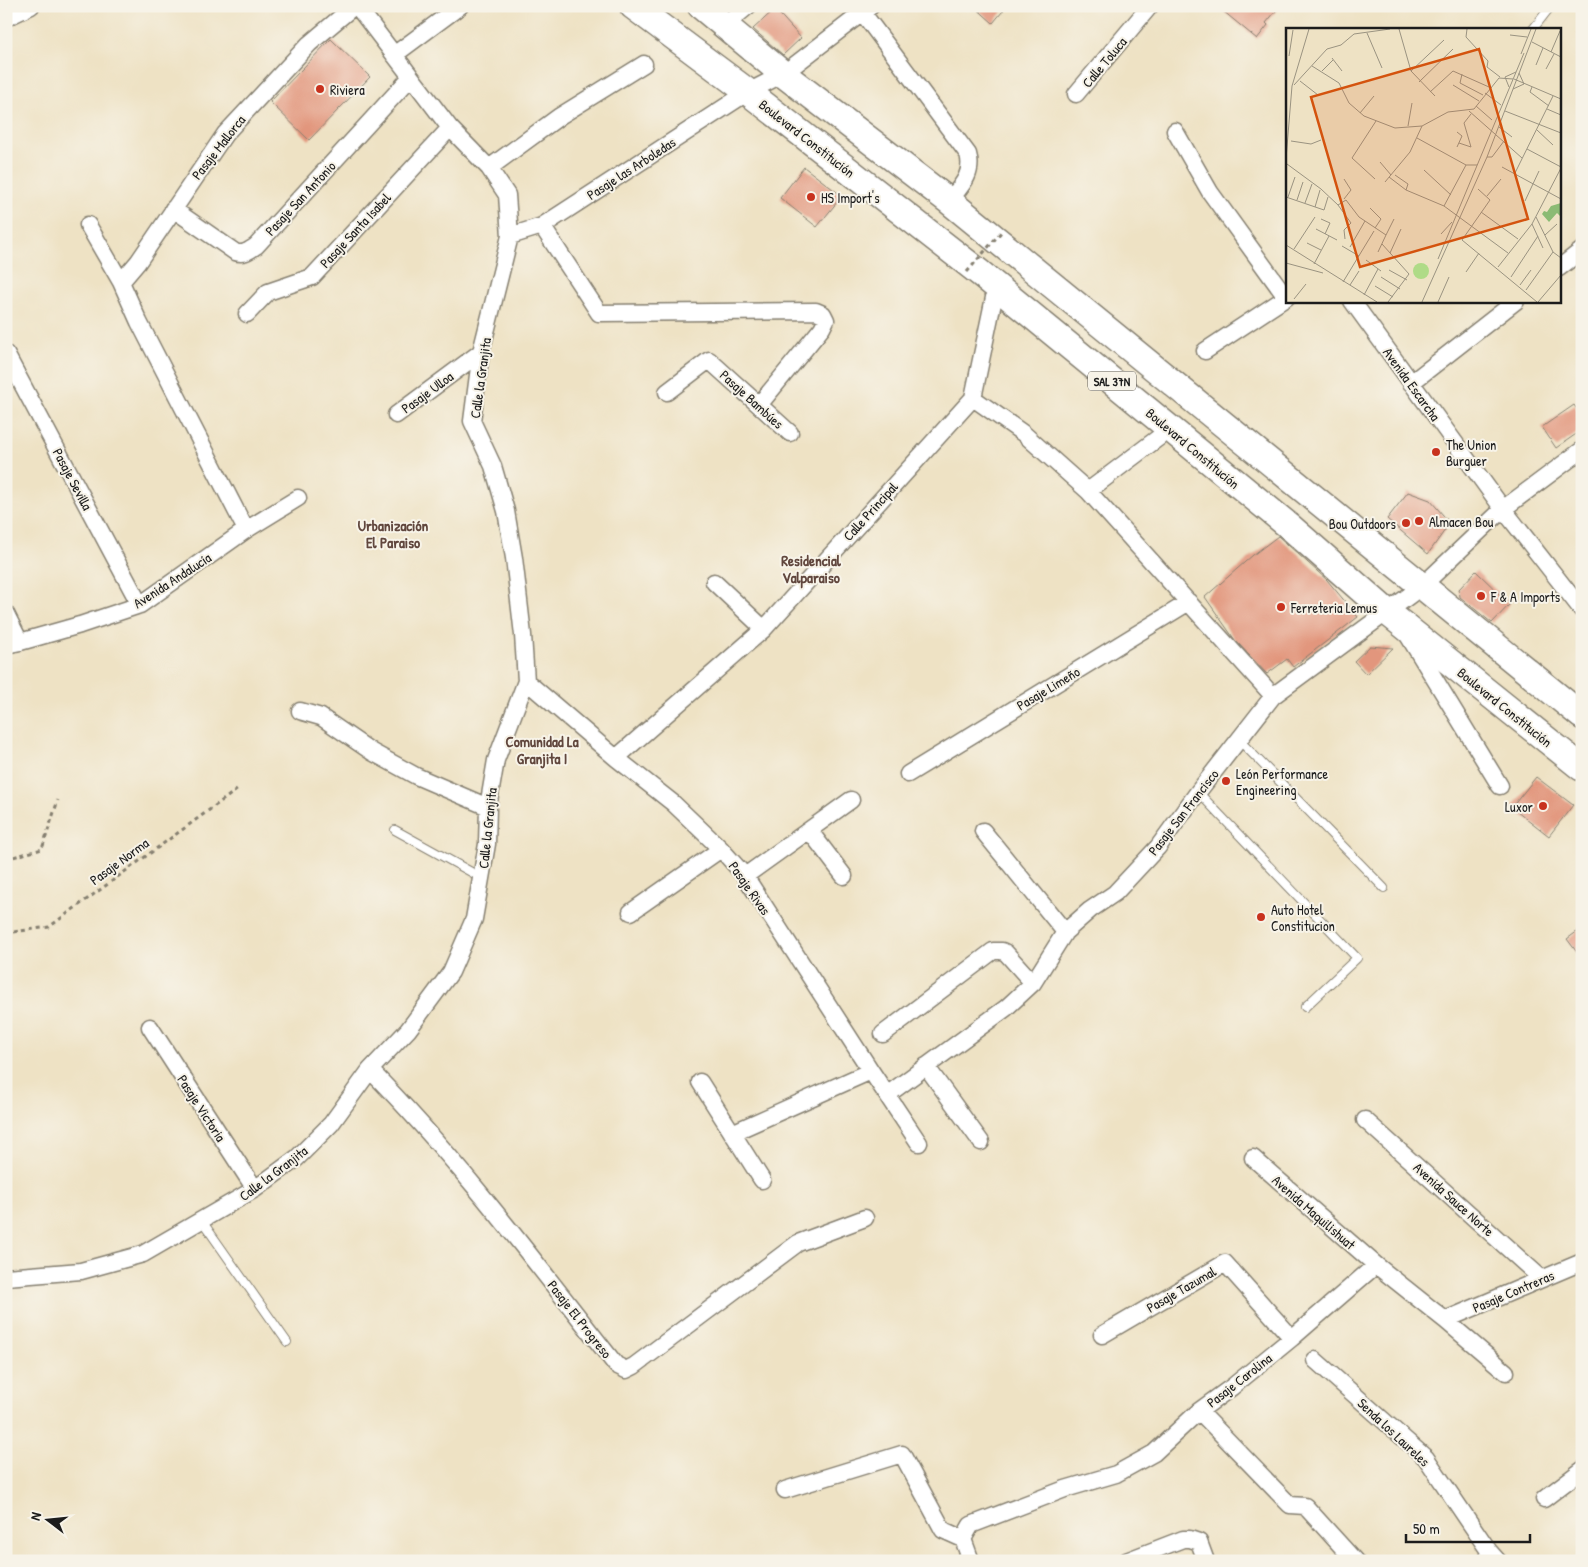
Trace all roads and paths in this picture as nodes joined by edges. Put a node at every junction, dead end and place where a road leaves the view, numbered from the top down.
1 (31, 6) edge
2 (355, 6) edge
3 (460, 6) edge
4 (633, 6) edge
5 (700, 6) edge
6 (748, 6) edge
7 (1150, 6) edge
8 (1551, 6) edge
9 (866, 9) edge
10 (6, 18) edge
11 (725, 25) junction
12 (1534, 28) edge
13 (394, 55) junction
14 (644, 64) dead end
15 (784, 74) junction
16 (411, 77) junction
17 (748, 92) junction
18 (1076, 94) dead end
19 (450, 128) junction
20 (1175, 131) dead end
21 (489, 168) junction
22 (949, 201) junction
23 (173, 209) junction
24 (88, 224) dead end
25 (542, 226) junction
26 (1002, 231) dead end
27 (510, 236) junction
28 (1582, 250) edge
29 (1560, 267) edge
30 (967, 272) dead end
31 (121, 282) junction
32 (996, 288) junction
33 (1286, 297) edge
34 (1353, 302) edge
35 (1515, 302) edge
36 (247, 314) dead end
37 (1205, 351) dead end
38 (481, 352) junction
39 (6, 354) edge
40 (1411, 383) junction
41 (667, 392) dead end
42 (973, 398) junction
43 (759, 405) junction
44 (396, 415) dead end
45 (1170, 430) junction
46 (790, 433) dead end
47 (1582, 450) edge
48 (1088, 491) junction
49 (298, 498) dead end
50 (1503, 510) junction
51 (246, 530) junction
52 (714, 582) dead end
53 (1421, 586) junction
54 (1189, 602) junction
55 (140, 605) junction
56 (1582, 610) edge
57 (6, 614) edge
58 (1394, 617) junction
59 (764, 629) junction
60 (13, 644) edge
61 (526, 681) junction
62 (1273, 696) junction
63 (300, 711) dead end
64 (1582, 716) edge
65 (1239, 740) junction
66 (616, 758) junction
67 (1582, 768) edge
68 (908, 774) dead end
69 (1500, 786) dead end
70 (238, 789) dead end
71 (1198, 792) junction
72 (58, 800) dead end
73 (851, 800) dead end
74 (488, 807) junction
75 (395, 830) dead end
76 (809, 830) junction
77 (983, 831) dead end
78 (722, 848) junction
79 (6, 859) edge
80 (745, 876) junction
81 (844, 876) dead end
82 (482, 878) junction
83 (1384, 888) dead end
84 (631, 912) dead end
85 (1065, 932) junction
86 (6, 933) edge
87 (1033, 983) junction
88 (1305, 1007) dead end
89 (150, 1027) dead end
90 (883, 1034) dead end
91 (926, 1066) junction
92 (370, 1070) junction
93 (871, 1071) junction
94 (700, 1082) dead end
95 (887, 1094) junction
96 (1365, 1120) dead end
97 (732, 1133) junction
98 (919, 1142) dead end
99 (982, 1142) dead end
100 (1253, 1158) dead end
101 (762, 1180) dead end
102 (255, 1188) junction
103 (865, 1218) dead end
104 (202, 1221) junction
105 (1582, 1262) edge
106 (1376, 1265) junction
107 (6, 1277) edge
108 (1542, 1279) junction
109 (1445, 1320) junction
110 (1102, 1335) dead end
111 (1292, 1338) junction
112 (287, 1342) dead end
113 (1314, 1360) dead end
114 (1506, 1372) dead end
115 (1199, 1411) junction
116 (1582, 1470) edge
117 (785, 1490) dead end
118 (1544, 1499) dead end
119 (963, 1539) junction
120 (1489, 1557) edge
121 (971, 1561) edge
122 (1126, 1561) edge
123 (1206, 1561) edge
124 (1355, 1561) edge

1 - 10 street
2 - 13 street, Calle la Granjita
2 - 23 street, Pasaje Mallorca
3 - 13 street
4 - 17 highway, Boulevard Constitución / SAL 37N
5 - 11 highway, SAL 37N
6 - 11 street
7 - 18 street, Calle Toluca
8 - 12 lane
9 - 15 street, Pasaje las Arboledas
9 - 22 street
11 - 15 highway, SAL 37N
13 - 16 street, Calle la Granjita
14 - 21 street
15 - 17 street, Pasaje las Arboledas
15 - 22 highway, SAL 37N
16 - 19 street, Calle la Granjita
16 - 23 street, Pasaje San Antonio
17 - 25 street, Pasaje las Arboledas
17 - 32 highway, Boulevard Constitución / SAL 37N
19 - 21 street, Calle la Granjita
19 - 36 street, Pasaje Santa Isabel
20 - 33 street
21 - 27 street, Calle la Granjita
22 - 53 highway, SAL 37N
23 - 31 street, Pasaje Mallorca
24 - 31 street
25 - 27 street, Pasaje las Arboledas
25 - 43 street
26 - 30 path, bridge
27 - 38 street, Calle la Granjita
28 - 29 street
31 - 51 street
32 - 42 street
32 - 45 highway, Boulevard Constitución / SAL 37N
33 - 37 street
34 - 40 street, Avenida Escarcha
35 - 40 street
38 - 44 street, Pasaje Ulloa
38 - 61 street, Calle la Granjita
39 - 55 street, Pasaje Sevilla
40 - 50 street, Avenida Escarcha
41 - 43 street, Pasaje Bambúes
42 - 48 street
42 - 59 street, Calle Principal
43 - 46 street, Pasaje Bambúes
45 - 48 street
45 - 58 highway, Boulevard Constitución / SAL 37N
47 - 50 street, Pasaje San Francisco
48 - 54 street
49 - 51 street, Avenida Andalucía
50 - 53 street, Pasaje San Francisco
50 - 56 street, Avenida Escarcha
51 - 55 street, Avenida Andalucía
52 - 59 street
53 - 58 street, Pasaje San Francisco
53 - 64 highway, SAL 37N
54 - 62 street
54 - 68 street, Pasaje Limeño
55 - 60 street, Avenida Andalucía
57 - 60 street
58 - 62 street, Pasaje San Francisco
58 - 67 highway, Boulevard Constitución / SAL 37N
58 - 69 street
59 - 66 street, Calle Principal
61 - 66 street, Pasaje Rivas
61 - 74 street, Calle la Granjita
62 - 65 street, Pasaje San Francisco
63 - 74 street
65 - 71 street, Pasaje San Francisco
65 - 83 lane
66 - 78 street, Pasaje Rivas
70 - 86 path, Pasaje Norma
71 - 85 street, Pasaje San Francisco
71 - 88 lane
72 - 79 path
73 - 76 street
74 - 82 street, Calle la Granjita
75 - 82 lane
76 - 80 street
76 - 81 street
77 - 85 street
78 - 80 street, Pasaje Rivas
78 - 84 street
80 - 93 street, Pasaje Rivas
82 - 92 street, Calle la Granjita
85 - 87 street, Pasaje San Francisco
87 - 90 street
87 - 91 street, Pasaje San Francisco
89 - 102 street, Pasaje Victoria
91 - 95 street, Pasaje San Francisco
91 - 99 street
92 - 102 street, Calle la Granjita
92 - 103 street, Pasaje El Progreso
93 - 95 street, Pasaje Rivas
93 - 97 street
94 - 97 street
95 - 98 street, Pasaje Rivas
96 - 108 street, Avenida Sauce Norte
97 - 101 street
100 - 106 street, Avenida Maquilishuat
102 - 104 street, Calle la Granjita
104 - 107 street, Calle la Granjita
104 - 112 lane
105 - 108 street, Pasaje Contreras
106 - 109 street
106 - 111 street, Pasaje Carolina
108 - 109 street, Pasaje Contreras
109 - 114 street
110 - 111 street, Pasaje Tazumal
111 - 115 street, Pasaje Carolina
113 - 120 street, Senda los Laureles
115 - 119 street, Pasaje Carolina
115 - 124 street
116 - 118 street
117 - 119 street
119 - 121 street
122 - 123 street

